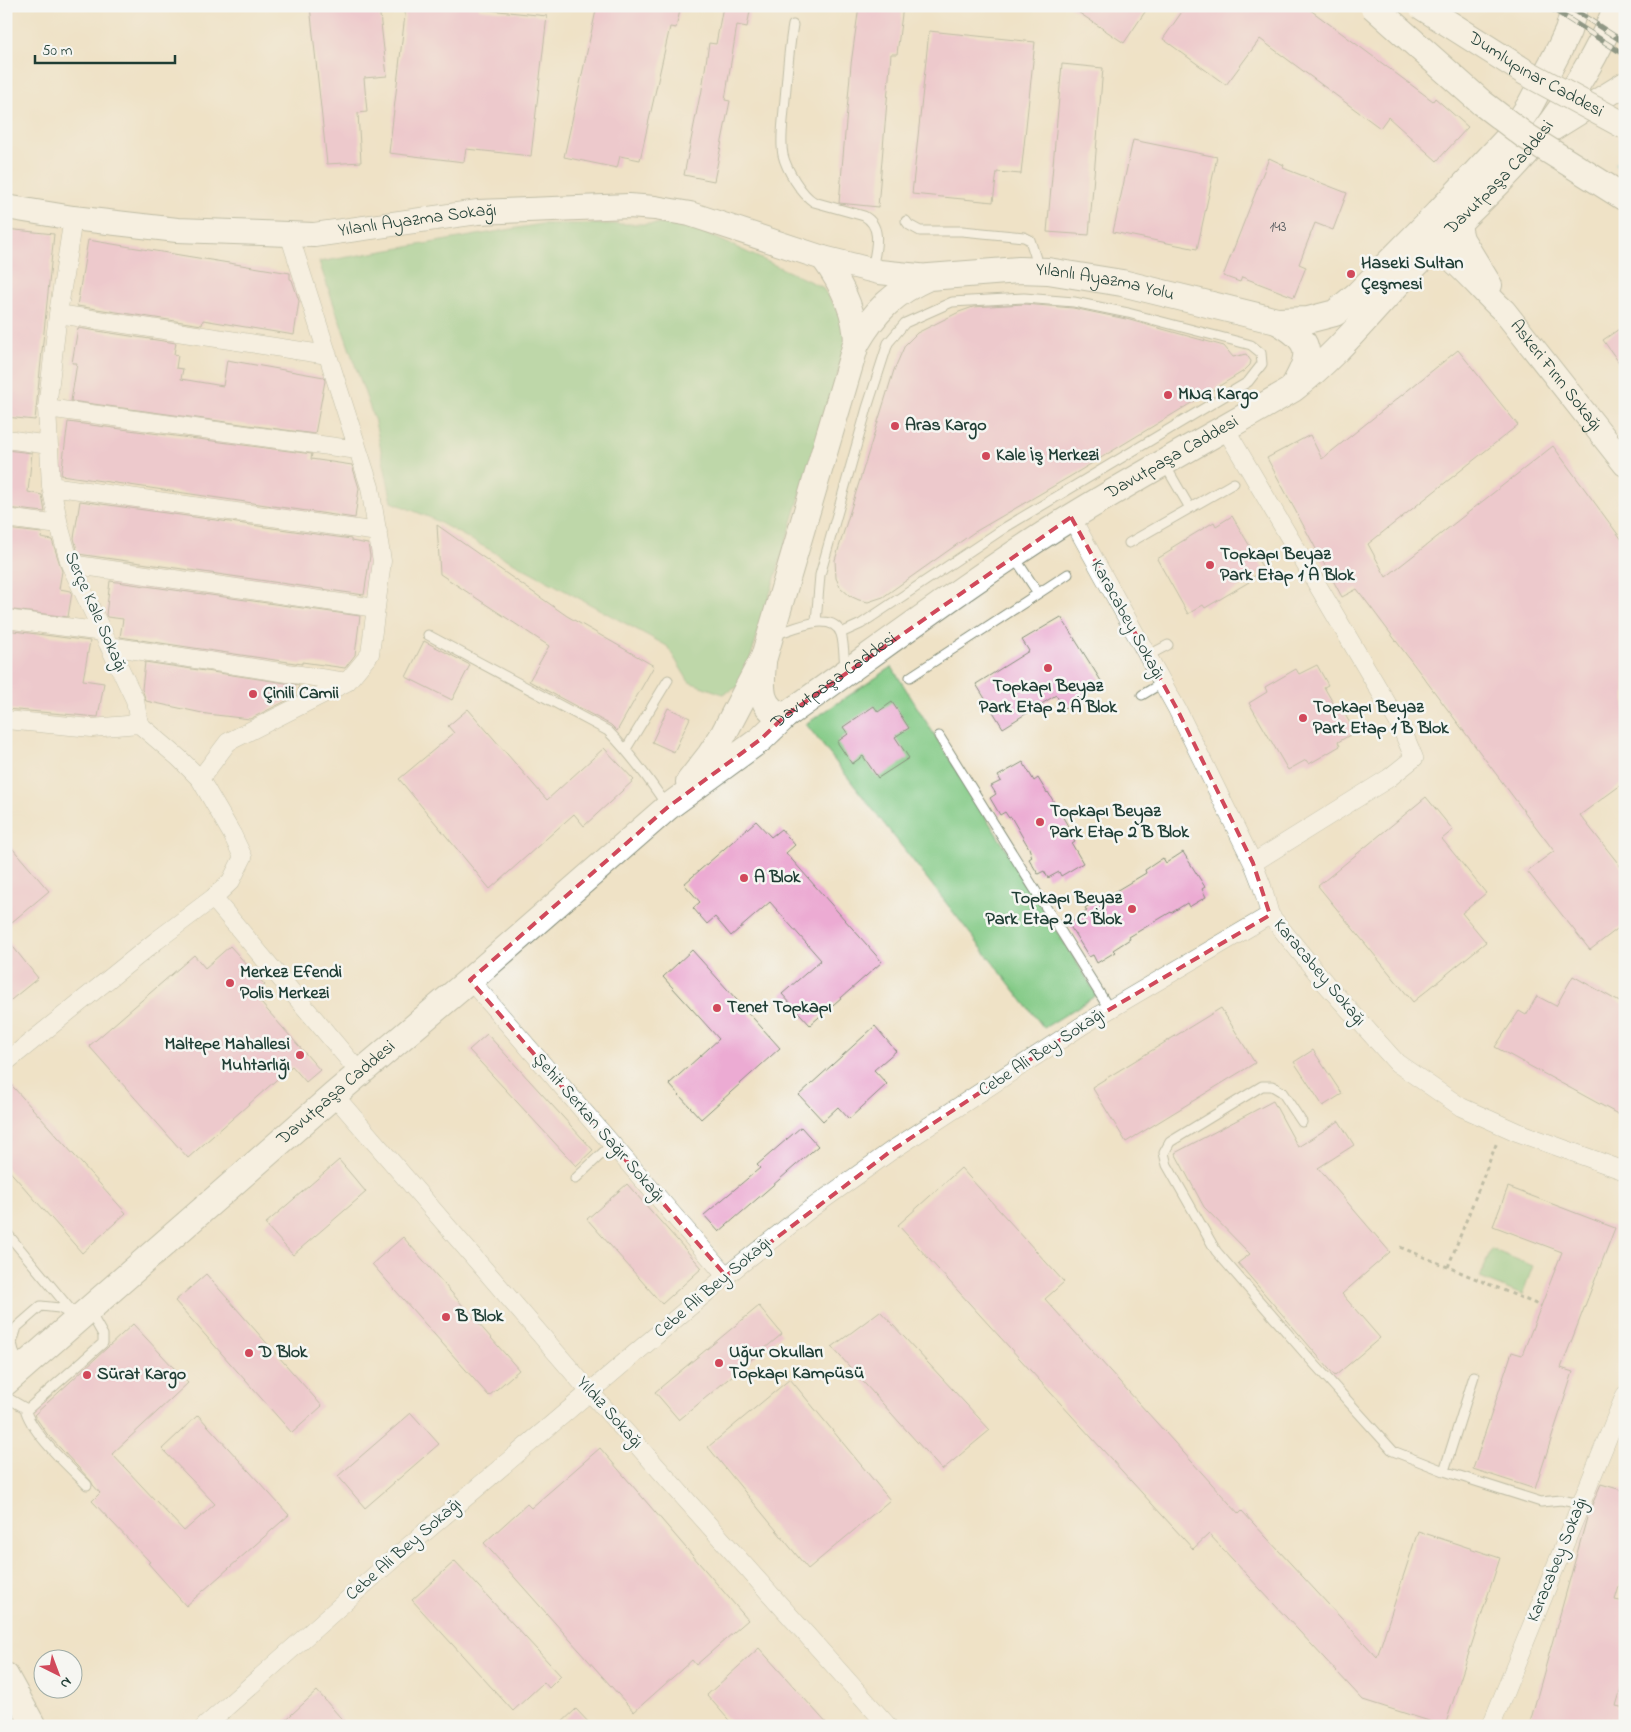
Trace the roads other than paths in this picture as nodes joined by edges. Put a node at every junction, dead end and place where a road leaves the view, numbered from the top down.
1 (1373, 6) edge
2 (1421, 6) edge
3 (1575, 6) edge
4 (1617, 6) edge
5 (793, 25) dead end
6 (1625, 84) edge
7 (1625, 126) edge
8 (1540, 136) junction
9 (1625, 198) edge
10 (6, 207) edge
11 (74, 218) junction
12 (1460, 220) junction
13 (906, 221) dead end
14 (289, 234) junction
15 (1434, 247) junction
16 (823, 258) junction
17 (872, 270) junction
18 (1040, 270) junction
19 (929, 277) junction
20 (1504, 311) junction
21 (58, 314) junction
22 (1278, 321) junction
23 (856, 344) junction
24 (328, 355) junction
25 (1293, 389) junction
26 (47, 408) junction
27 (1225, 428) junction
28 (6, 439) edge
29 (49, 445) junction
30 (358, 450) junction
31 (1164, 464) junction
32 (1625, 464) edge
33 (1234, 483) dead end
34 (51, 486) junction
35 (1190, 508) junction
36 (1071, 517) junction
37 (6, 518) edge
38 (58, 525) junction
39 (378, 532) junction
40 (1129, 543) dead end
41 (1013, 555) junction
42 (70, 564) junction
43 (1068, 574) dead end
44 (1038, 593) junction
45 (376, 608) junction
46 (6, 619) edge
47 (816, 622) junction
48 (841, 633) junction
49 (428, 635) dead end
50 (106, 639) junction
51 (1168, 645) dead end
52 (767, 647) junction
53 (1147, 656) junction
54 (845, 674) junction
55 (910, 677) dead end
56 (668, 680) dead end
57 (348, 682) junction
58 (1162, 683) junction
59 (1142, 695) dead end
60 (785, 716) junction
61 (6, 720) edge
62 (139, 724) junction
63 (939, 736) dead end
64 (626, 749) junction
65 (200, 779) junction
66 (668, 807) junction
67 (1253, 863) junction
68 (213, 898) junction
69 (1270, 915) junction
70 (470, 980) junction
71 (1110, 1010) junction
72 (6, 1062) edge
73 (360, 1073) junction
74 (334, 1095) junction
75 (1302, 1122) dead end
76 (612, 1144) junction
77 (1625, 1171) edge
78 (576, 1179) dead end
79 (6, 1232) edge
80 (726, 1276) junction
81 (84, 1314) junction
82 (13, 1376) edge
83 (1474, 1376) dead end
84 (590, 1392) junction
85 (6, 1397) edge
86 (1624, 1398) edge
87 (25, 1408) junction
88 (1444, 1471) junction
89 (87, 1485) dead end
90 (1581, 1504) junction
91 (6, 1674) edge
92 (34, 1726) edge
93 (205, 1726) edge
94 (888, 1726) edge
95 (1491, 1726) edge

1 - 9 main road, bridge
2 - 7 main road, Dumlupınar Caddesi, bridge
3 - 22 main road, Davutpaşa Caddesi
4 - 8 main road, Davutpaşa Caddesi
5 - 17 lane
6 - 8 street
8 - 12 main road, Davutpaşa Caddesi
10 - 11 street, Yılanlı Ayazma Sokağı
11 - 14 street, Yılanlı Ayazma Sokağı
11 - 21 street, Serçe Kale Sokağı
12 - 15 main road, Davutpaşa Caddesi
12 - 20 street, Askeri Fırın Sokağı
13 - 18 lane
14 - 16 street, Yılanlı Ayazma Sokağı
14 - 24 street
15 - 20 street, Askeri Fırın Sokağı
15 - 25 main road, Davutpaşa Caddesi
16 - 17 street, Yılanlı Ayazma Sokağı
16 - 23 street
17 - 19 street, Yılanlı Ayazma Sokağı
18 - 19 main road, Yılanlı Ayazma Yolu
18 - 22 main road, Yılanlı Ayazma Yolu
19 - 23 main road, Davutpaşa Caddesi
20 - 32 street, Askeri Fırın Sokağı
21 - 24 street
21 - 26 street, Serçe Kale Sokağı
22 - 25 main road
23 - 52 main road, Davutpaşa Caddesi
24 - 30 street
25 - 27 main road, Davutpaşa Caddesi
26 - 29 street, Serçe Kale Sokağı
26 - 30 street
27 - 31 main road, Davutpaşa Caddesi
27 - 67 street
28 - 29 street
29 - 34 street, Serçe Kale Sokağı
30 - 39 street
31 - 35 lane
31 - 36 main road, Davutpaşa Caddesi
33 - 35 lane
34 - 38 street, Serçe Kale Sokağı
34 - 39 street
35 - 40 lane
36 - 41 main road, Davutpaşa Caddesi
36 - 53 street, Karacabey Sokağı
37 - 38 street
38 - 42 street, Serçe Kale Sokağı
39 - 45 street
41 - 44 lane
41 - 54 main road, Davutpaşa Caddesi
42 - 45 street
42 - 50 street, Serçe Kale Sokağı
43 - 44 lane
44 - 55 lane
45 - 57 street
46 - 50 street
47 - 48 lane
47 - 48 lane
47 - 52 lane
48 - 54 lane
49 - 64 lane
50 - 57 street
50 - 62 street, Serçe Kale Sokağı
51 - 53 lane
52 - 60 main road
52 - 66 main road, Davutpaşa Caddesi
53 - 58 street, Karacabey Sokağı
54 - 60 main road, Davutpaşa Caddesi
56 - 64 lane
57 - 65 street
58 - 59 lane
58 - 67 street, Karacabey Sokağı
60 - 66 main road, Davutpaşa Caddesi
61 - 62 street
62 - 65 street
63 - 71 lane
64 - 66 lane
65 - 68 street
66 - 70 main road, Davutpaşa Caddesi
67 - 69 street, Karacabey Sokağı
68 - 72 street
68 - 73 street
69 - 71 street, Cebe Ali Bey Sokağı
69 - 77 street, Karacabey Sokağı
70 - 73 main road, Davutpaşa Caddesi
70 - 76 street, Şehit Serkan Sağır Sokağı
71 - 80 street, Cebe Ali Bey Sokağı
73 - 74 main road, Davutpaşa Caddesi
74 - 81 main road, Davutpaşa Caddesi
74 - 84 street, Yıldız Sokağı
75 - 88 lane
76 - 78 lane
76 - 80 street, Şehit Serkan Sağır Sokağı
79 - 81 lane
80 - 84 street, Cebe Ali Bey Sokağı
81 - 82 main road, Davutpaşa Caddesi
81 - 82 lane
81 - 87 lane
83 - 88 lane
84 - 93 street, Cebe Ali Bey Sokağı
84 - 94 street, Yıldız Sokağı
85 - 87 lane
86 - 90 street, Karacabey Sokağı
87 - 89 lane
88 - 90 lane
90 - 95 street, Karacabey Sokağı
91 - 92 street

